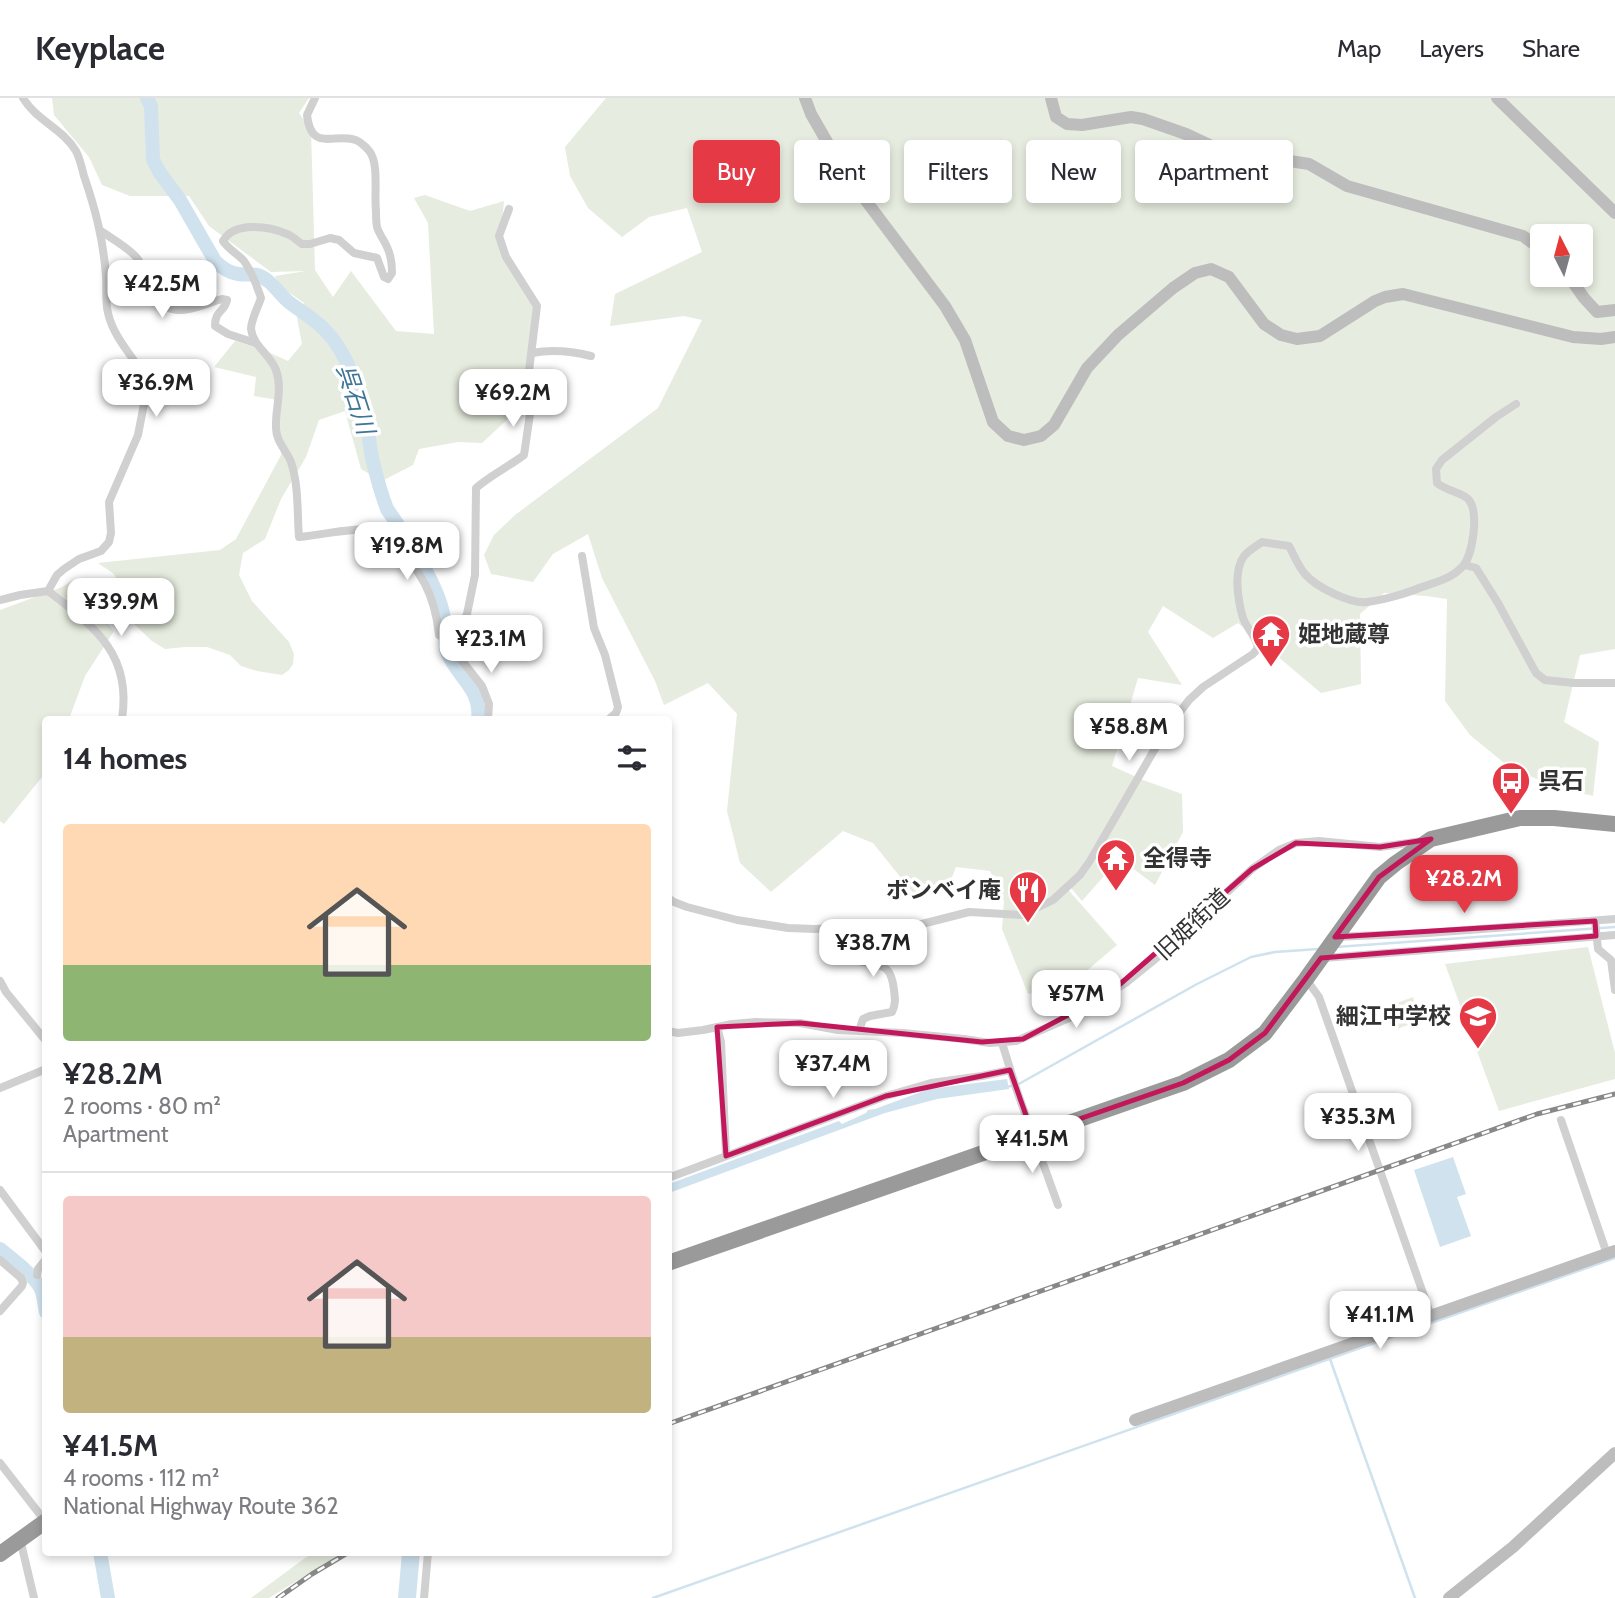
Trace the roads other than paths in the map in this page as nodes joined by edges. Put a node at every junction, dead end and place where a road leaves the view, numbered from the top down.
1 (23, 98) edge
2 (315, 98) edge
3 (805, 98) edge
4 (1051, 98) edge
5 (1497, 98) edge
6 (509, 209) dead end
7 (1615, 213) edge
8 (101, 231) junction
9 (1530, 241) edge
10 (1576, 287) edge
11 (1615, 310) edge
12 (1615, 337) edge
13 (255, 343) junction
14 (532, 353) junction
15 (591, 356) dead end
16 (1516, 404) dead end
17 (582, 556) dead end
18 (1465, 565) junction
19 (48, 591) junction
20 (0, 600) edge
21 (451, 643) junction
22 (1615, 683) edge
23 (122, 716) edge
24 (488, 716) edge
25 (612, 716) edge
26 (1615, 824) edge
27 (1431, 839) junction
28 (672, 900) edge
29 (1615, 919) edge
30 (1595, 920) junction
31 (859, 926) junction
32 (1615, 935) edge
33 (1596, 936) junction
34 (1335, 937) junction
35 (1321, 958) junction
36 (1306, 979) junction
37 (0, 981) edge
38 (1615, 990) edge
39 (717, 1027) junction
40 (859, 1031) junction
41 (672, 1032) edge
42 (42, 1036) edge
43 (1002, 1043) junction
44 (42, 1071) edge
45 (1011, 1072) junction
46 (0, 1088) edge
47 (1561, 1120) dead end
48 (1033, 1135) junction
49 (726, 1156) junction
50 (672, 1176) edge
51 (0, 1190) edge
52 (1058, 1205) dead end
53 (42, 1247) edge
54 (1611, 1252) edge
55 (672, 1256) edge
56 (0, 1260) edge
57 (42, 1264) edge
58 (37, 1275) junction
59 (21, 1278) junction
60 (42, 1278) edge
61 (0, 1311) edge
62 (1432, 1316) junction
63 (1135, 1420) dead end
64 (1615, 1452) edge
65 (0, 1463) edge
66 (42, 1516) edge
67 (42, 1524) edge
68 (20, 1539) junction
69 (0, 1554) edge
70 (428, 1556) edge
71 (34, 1598) edge
72 (424, 1598) edge
73 (1448, 1598) edge

1 - 8 street
2 - 13 street
3 - 12 street
4 - 9 street
5 - 7 street
6 - 14 street
8 - 13 street
8 - 19 street
10 - 11 street
13 - 21 street
14 - 15 street
14 - 21 street
16 - 18 street
17 - 25 street
18 - 22 street
18 - 31 street
19 - 20 street
19 - 23 street
21 - 24 street
26 - 27 highway
27 - 34 highway
27 - 43 street, 旧姫街道
28 - 31 street
29 - 30 street
30 - 33 street
30 - 34 street
31 - 40 street
32 - 33 street
33 - 35 street
33 - 38 street
34 - 35 highway
35 - 36 highway
36 - 48 highway
36 - 62 street
37 - 42 street
39 - 40 street, 旧姫街道
39 - 41 street, 旧姫街道
39 - 49 street
40 - 43 street, 旧姫街道
43 - 45 street
44 - 46 street
45 - 48 street
45 - 49 street
47 - 54 street
48 - 52 street
48 - 55 highway
49 - 50 street
51 - 53 street
54 - 62 street
56 - 59 street
57 - 58 street
58 - 59 street
58 - 60 street
59 - 61 street
62 - 63 street
64 - 73 street
65 - 66 street
67 - 68 highway
68 - 69 highway
68 - 71 street
70 - 72 street

